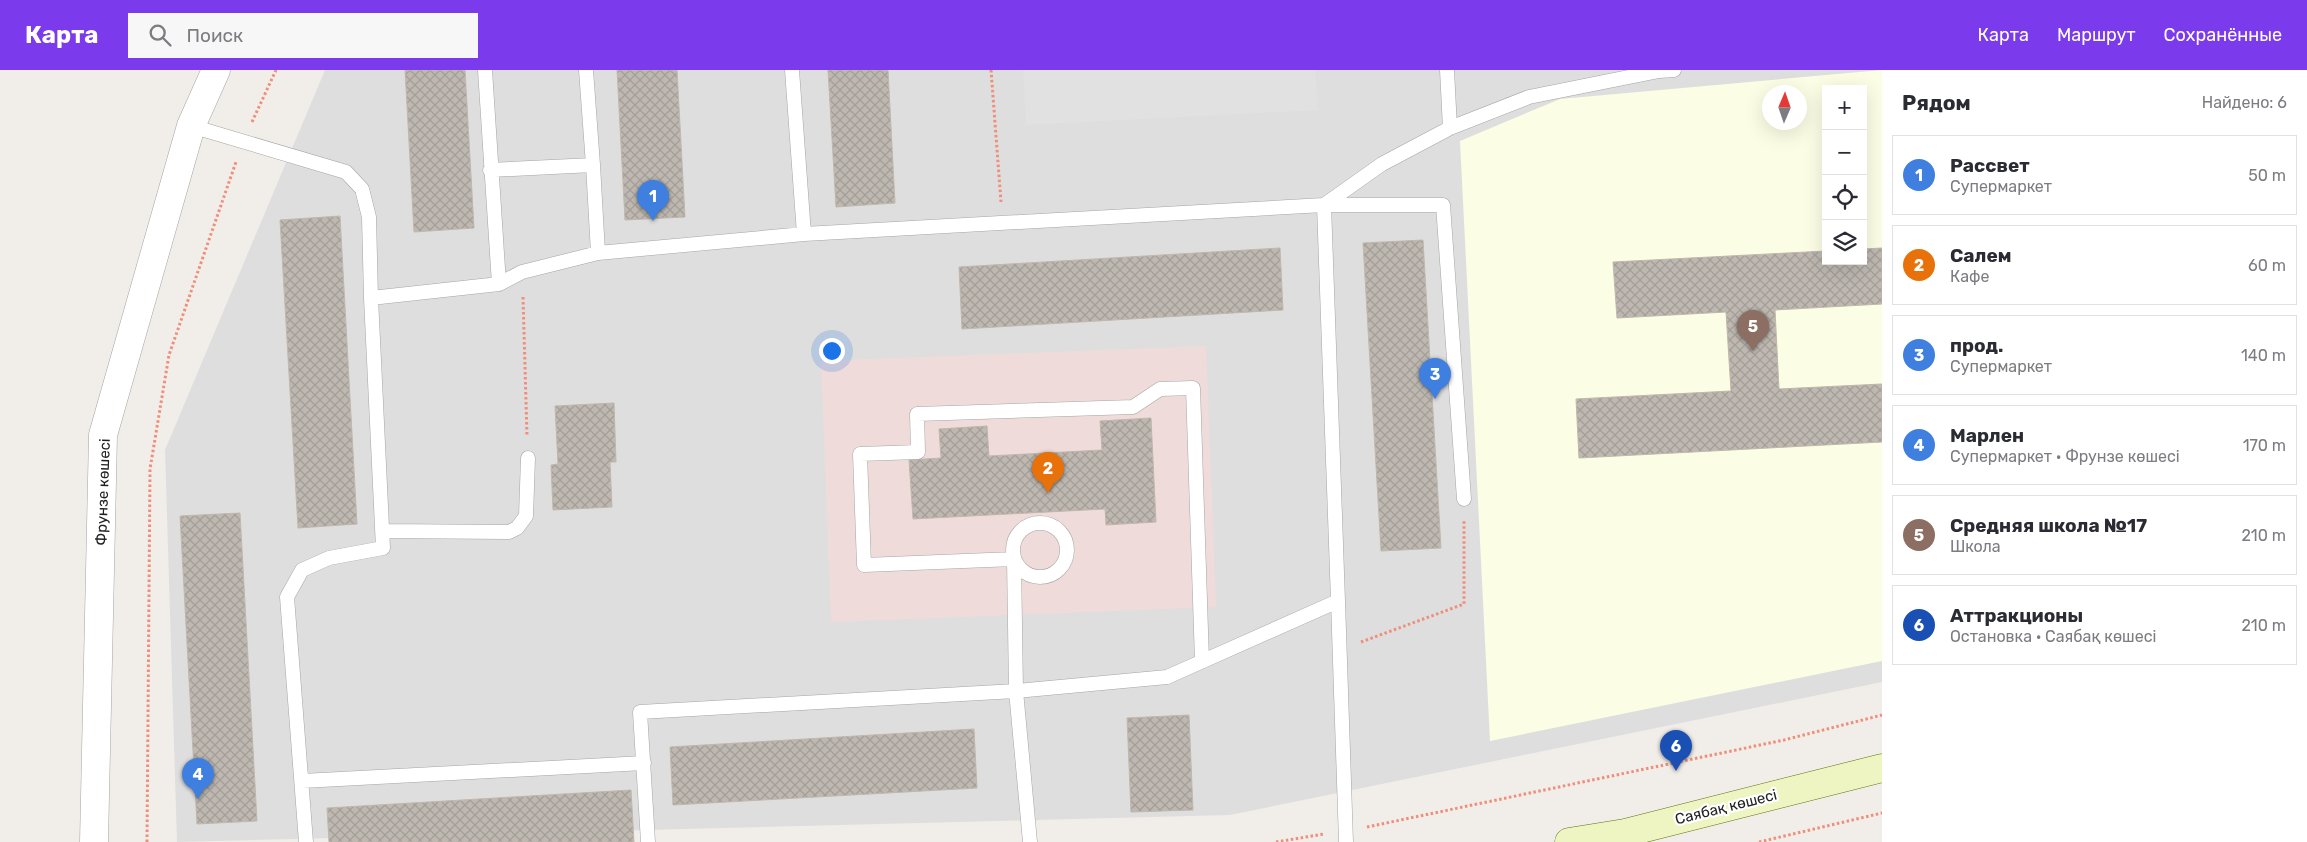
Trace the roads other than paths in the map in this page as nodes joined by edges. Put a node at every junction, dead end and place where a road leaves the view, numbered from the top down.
1 (216, 70) edge
2 (485, 70) edge
3 (586, 70) edge
4 (792, 70) edge
5 (1447, 70) edge
6 (1674, 70) edge
7 (191, 126) junction
8 (1450, 128) junction
9 (593, 165) junction
10 (490, 170) junction
11 (1324, 205) junction
12 (804, 234) junction
13 (598, 253) junction
14 (499, 284) junction
15 (371, 298) junction
16 (528, 458) road end
17 (1464, 499) road end
18 (382, 531) junction
19 (1338, 601) junction
20 (1202, 661) junction
21 (1016, 691) junction
22 (644, 763) junction
23 (1882, 768) edge
24 (302, 781) junction
25 (1345, 837) edge
26 (94, 842) edge
27 (306, 842) edge
28 (648, 842) edge
29 (1030, 842) edge
30 (1569, 842) edge

1 - 7 street, Фрунзе көшесі
2 - 10 lane
3 - 9 lane
4 - 12 lane
5 - 8 lane
6 - 8 lane
7 - 15 lane
7 - 26 street, Фрунзе көшесі
8 - 11 lane
9 - 10 lane
9 - 13 lane
10 - 14 lane
11 - 12 lane
11 - 17 lane
11 - 19 lane
12 - 13 lane
13 - 14 lane
14 - 15 lane
15 - 18 lane
16 - 18 lane
18 - 24 lane
19 - 20 lane
19 - 25 lane
20 - 21 lane
20 - 21 lane
21 - 22 lane
21 - 29 lane
22 - 24 lane
22 - 28 lane
23 - 30 street, Саябақ көшесі
24 - 27 lane

